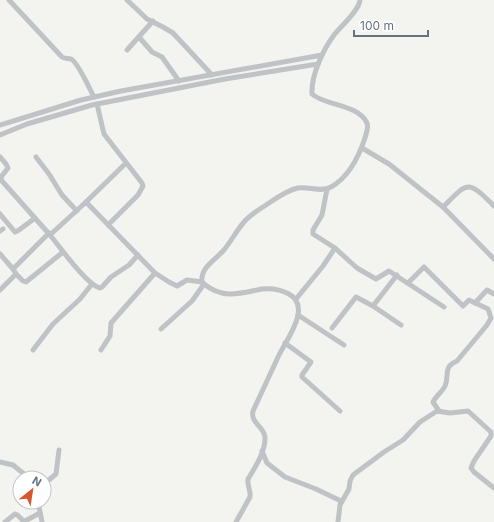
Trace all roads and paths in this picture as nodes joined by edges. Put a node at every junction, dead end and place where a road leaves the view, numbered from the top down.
1 (9, 0) edge
2 (127, 0) edge
3 (360, 0) edge
4 (152, 21) junction
5 (139, 37) junction
6 (127, 50) dead end
7 (322, 55) junction
8 (318, 64) junction
9 (212, 75) junction
10 (179, 81) junction
11 (94, 97) junction
12 (97, 104) junction
13 (0, 126) edge
14 (0, 135) edge
15 (362, 148) junction
16 (0, 157) edge
17 (36, 157) dead end
18 (126, 164) junction
19 (327, 189) junction
20 (86, 202) junction
21 (494, 206) edge
22 (443, 207) junction
23 (77, 211) junction
24 (0, 214) edge
25 (35, 218) junction
26 (108, 225) junction
27 (50, 234) junction
28 (336, 248) junction
29 (63, 252) junction
30 (0, 254) edge
31 (138, 255) junction
32 (494, 259) edge
33 (14, 272) junction
34 (155, 273) junction
35 (396, 276) junction
36 (203, 283) junction
37 (408, 283) junction
38 (92, 284) junction
39 (0, 290) edge
40 (494, 294) edge
41 (296, 299) junction
42 (475, 302) junction
43 (373, 306) junction
44 (444, 307) dead end
45 (298, 315) junction
46 (401, 325) dead end
47 (332, 328) dead end
48 (161, 329) dead end
49 (285, 343) junction
50 (344, 345) dead end
51 (33, 350) dead end
52 (101, 350) dead end
53 (340, 411) dead end
54 (439, 411) junction
55 (59, 450) dead end
56 (262, 451) junction
57 (0, 462) edge
58 (19, 470) edge
59 (52, 477) edge
60 (494, 488) edge
61 (341, 501) junction
62 (39, 510) edge
63 (40, 513) junction
64 (5, 522) edge
65 (42, 522) edge
66 (236, 522) edge
67 (338, 522) edge

1 - 11 street
2 - 4 street
3 - 7 street
4 - 5 street
4 - 9 street
5 - 6 street
5 - 10 street
7 - 8 street
7 - 9 street
8 - 12 street
8 - 15 street
9 - 10 street
10 - 11 street
11 - 13 street
12 - 14 street
12 - 18 street
15 - 19 street
15 - 22 street
16 - 25 street
17 - 23 street
18 - 20 street
18 - 26 street
19 - 28 street
19 - 36 street
20 - 23 street
20 - 26 street
21 - 22 street
22 - 32 street
23 - 27 street
24 - 25 street
25 - 27 street
26 - 31 street
27 - 29 street
27 - 33 street
28 - 35 street
28 - 41 street
29 - 33 street
29 - 38 street
30 - 33 street
31 - 34 street
31 - 38 street
33 - 39 street
34 - 36 street
34 - 52 street
35 - 37 street
35 - 43 street
36 - 41 street
36 - 48 street
37 - 42 street
37 - 44 street
38 - 51 street
40 - 42 street
41 - 45 street
42 - 54 street
43 - 46 street
43 - 47 street
45 - 49 street
45 - 50 street
49 - 53 street
49 - 56 street
54 - 60 street
54 - 61 street
55 - 59 street
56 - 61 street
56 - 66 street
57 - 58 street
61 - 67 street
62 - 63 street
63 - 64 street
63 - 65 street

